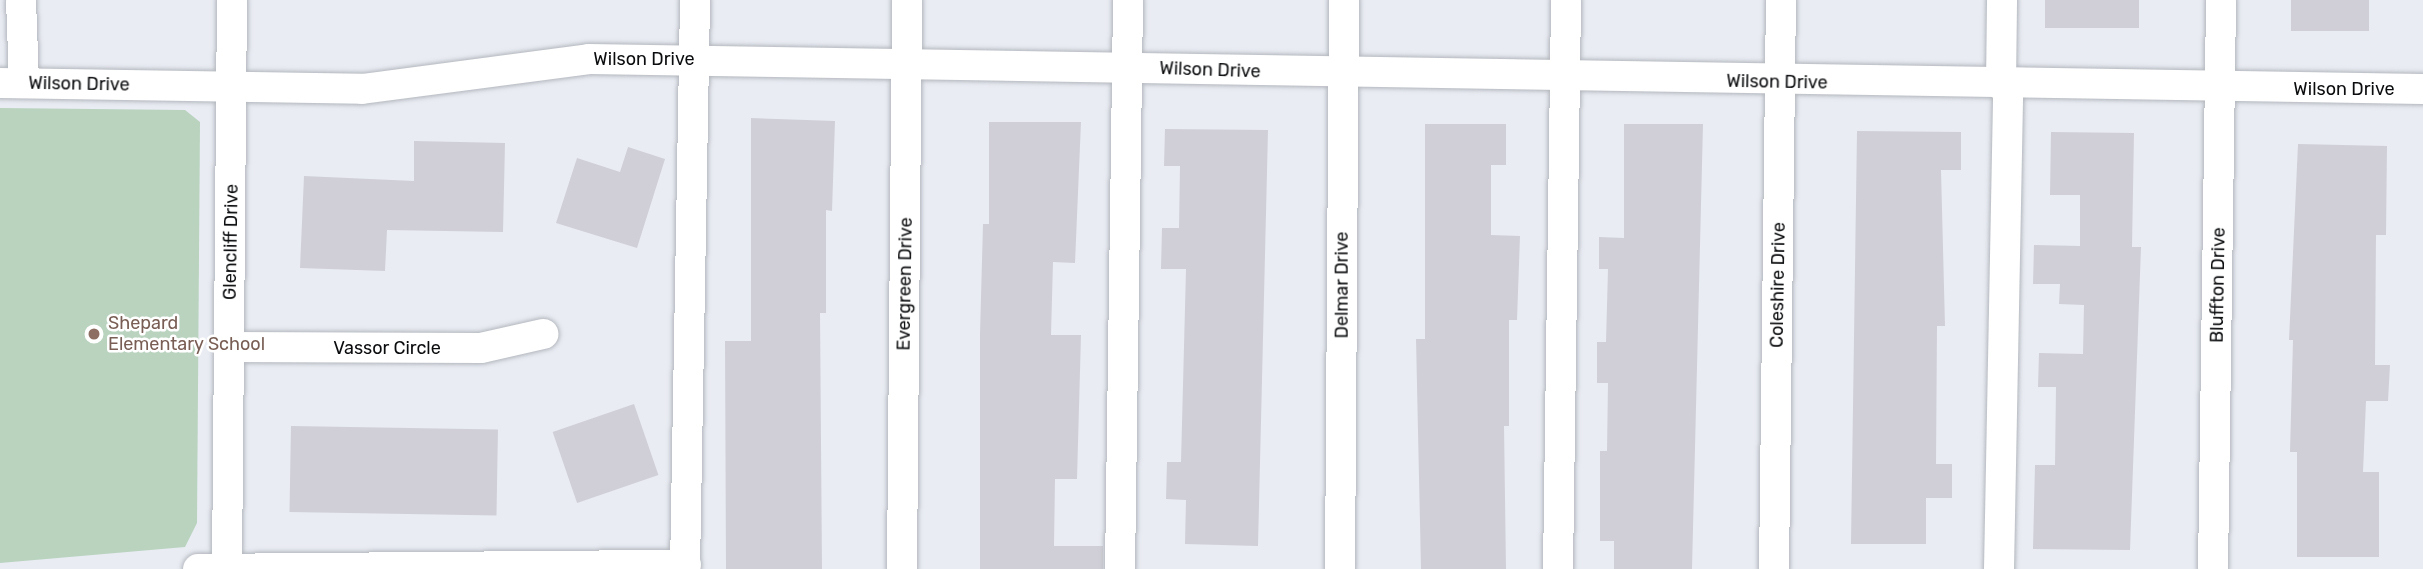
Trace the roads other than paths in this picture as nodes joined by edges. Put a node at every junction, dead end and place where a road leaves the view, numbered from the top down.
1 (21, 0) edge
2 (232, 0) edge
3 (695, 0) edge
4 (907, 0) edge
5 (1128, 0) edge
6 (1344, 0) edge
7 (1566, 0) edge
8 (1781, 0) edge
9 (2002, 0) edge
10 (2221, 0) edge
11 (695, 59) junction
12 (907, 61) junction
13 (1128, 68) junction
14 (1344, 75) junction
15 (1566, 79) junction
16 (1782, 82) junction
17 (12, 83) edge
18 (2004, 85) junction
19 (234, 86) junction
20 (2222, 88) junction
21 (2423, 89) edge
22 (543, 334) dead end
23 (229, 347) junction
24 (686, 567) edge
25 (217, 569) edge
26 (902, 569) edge
27 (1120, 569) edge
28 (1340, 569) edge
29 (1558, 569) edge
30 (1774, 569) edge
31 (1999, 569) edge
32 (2213, 569) edge

1 - 17 street
2 - 19 street, Glencliff Drive
3 - 11 street
4 - 12 street, Evergreen Drive
5 - 13 street
6 - 14 street, Delmar Drive
7 - 15 street
8 - 16 street, Coleshire Drive
9 - 18 street
10 - 20 street, Bluffton Drive
11 - 12 street, Wilson Drive
11 - 19 street, Wilson Drive
11 - 24 street
12 - 13 street, Wilson Drive
12 - 26 street, Evergreen Drive
13 - 14 street, Wilson Drive
13 - 27 street
14 - 15 street, Wilson Drive
14 - 28 street, Delmar Drive
15 - 16 street, Wilson Drive
15 - 29 street
16 - 18 street, Wilson Drive
16 - 30 street, Coleshire Drive
17 - 19 street, Wilson Drive
18 - 20 street, Wilson Drive
18 - 31 street
19 - 23 street, Glencliff Drive
20 - 21 street, Wilson Drive
20 - 32 street, Bluffton Drive
22 - 23 street, Vassor Circle
23 - 25 street, Glencliff Drive
24 - 25 street

